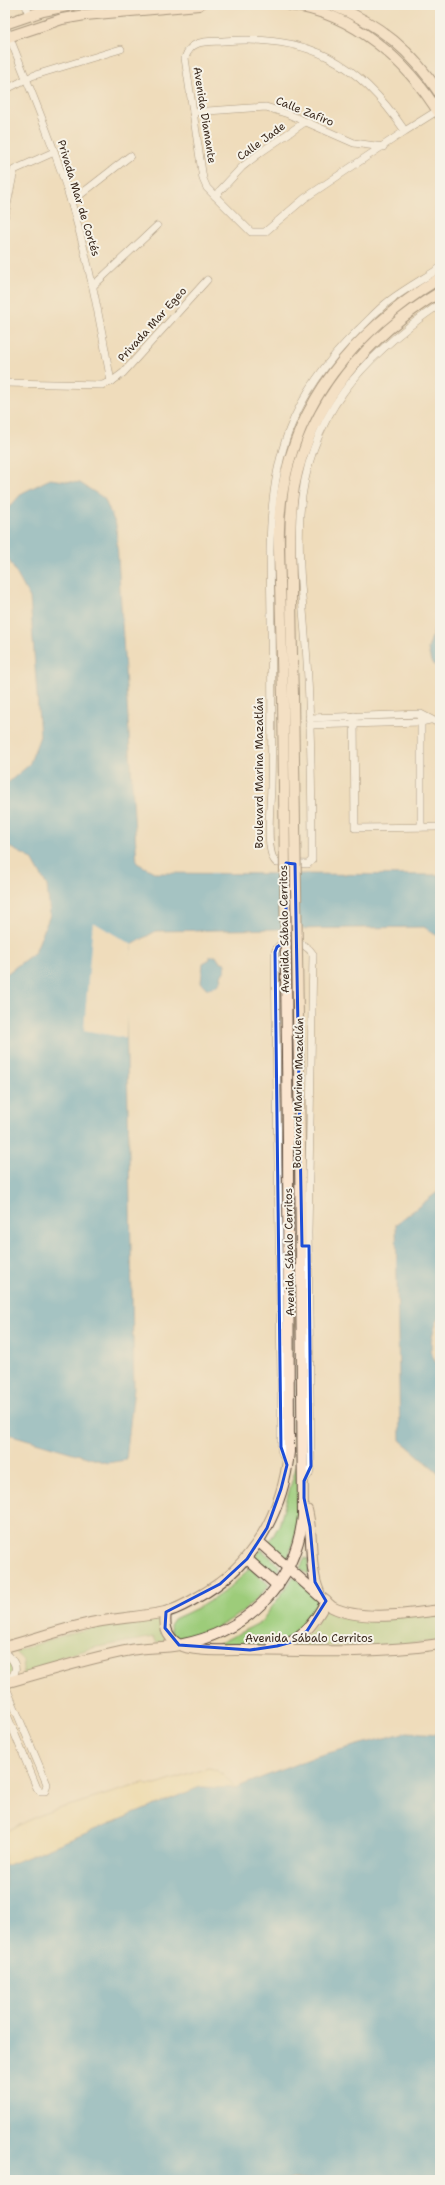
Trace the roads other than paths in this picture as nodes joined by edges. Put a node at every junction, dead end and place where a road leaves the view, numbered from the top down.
1 (26, 5) edge
2 (72, 5) edge
3 (199, 5) edge
4 (290, 5) edge
5 (332, 5) edge
6 (42, 8) edge
7 (29, 16) junction
8 (5, 25) edge
9 (7, 37) edge
10 (121, 49) dead end
11 (26, 79) junction
12 (5, 90) edge
13 (440, 94) edge
14 (193, 112) junction
15 (439, 112) edge
16 (305, 122) junction
17 (405, 131) junction
18 (383, 147) junction
19 (54, 152) junction
20 (130, 156) dead end
21 (215, 196) junction
22 (71, 202) junction
23 (5, 215) edge
24 (157, 226) dead end
25 (440, 268) edge
26 (440, 278) edge
27 (207, 280) dead end
28 (94, 285) junction
29 (440, 292) edge
30 (440, 304) edge
31 (111, 382) junction
32 (5, 383) edge
33 (295, 550) junction
34 (275, 551) junction
35 (288, 696) junction
36 (421, 714) junction
37 (354, 720) junction
38 (430, 720) junction
39 (309, 721) junction
40 (421, 722) junction
41 (440, 724) edge
42 (421, 827) junction
43 (440, 827) edge
44 (305, 1246) junction
45 (284, 1249) junction
46 (304, 1498) junction
47 (259, 1542) junction
48 (247, 1559) junction
49 (288, 1566) junction
50 (278, 1586) junction
51 (323, 1599) junction
52 (440, 1610) edge
53 (166, 1612) junction
54 (440, 1644) edge
55 (179, 1645) junction
56 (5, 1647) edge
57 (250, 1650) junction
58 (5, 1652) edge
59 (5, 1684) edge
60 (5, 1710) edge

1 - 7 street
2 - 6 main road
3 - 9 main road
4 - 15 main road
5 - 13 main road
6 - 7 main road
7 - 8 main road
8 - 9 street, Privada Mar de Cortés
9 - 11 street, Privada Mar de Cortés
10 - 11 street
11 - 12 street
11 - 19 street, Privada Mar de Cortés
14 - 16 street, Calle Zafiro
14 - 17 street, Avenida Diamante
14 - 21 street, Avenida Diamante
15 - 17 street, Avenida Diamante
16 - 18 street, Calle Zafiro
16 - 21 street, Calle Jade
17 - 18 street, Avenida Diamante
18 - 21 street, Avenida Diamante
19 - 22 street, Privada Mar de Cortés
19 - 23 street
20 - 22 street
22 - 28 street, Privada Mar de Cortés
24 - 28 street
25 - 34 street, Boulevard Marina Mazatlán
26 - 34 main road, Boulevard Marina Mazatlán
27 - 31 street, Privada Mar Egeo
28 - 31 street, Privada Mar de Cortés
29 - 33 main road, Boulevard Marina Mazatlán
30 - 33 street, Boulevard Marina Mazatlán
31 - 32 street
33 - 35 main road, Boulevard Marina Mazatlán
33 - 39 street, Boulevard Marina Mazatlán
34 - 35 main road, Boulevard Marina Mazatlán
34 - 39 street, Boulevard Marina Mazatlán
35 - 44 main road, Avenida Sábalo Cerritos, bridge
35 - 45 main road, Avenida Sábalo Cerritos, bridge
36 - 37 street
36 - 38 street
36 - 40 street
37 - 39 street
37 - 40 street
37 - 42 street
38 - 40 street
38 - 41 street
40 - 42 street
42 - 43 street
44 - 45 street, Boulevard Marina Mazatlán
44 - 46 main road, Avenida Sábalo Cerritos
45 - 47 main road, Avenida Sábalo Cerritos
46 - 49 main road, Avenida Sábalo Cerritos
46 - 51 main road
47 - 48 main road, Avenida Sábalo Cerritos
47 - 49 main road
48 - 50 main road
48 - 53 main road, Avenida Sábalo Cerritos
49 - 50 main road, Avenida Sábalo Cerritos
49 - 51 main road
50 - 55 main road, Avenida Sábalo Cerritos
51 - 52 main road
51 - 57 main road
53 - 55 main road
53 - 56 main road, Avenida Sábalo Cerritos
54 - 57 main road, Avenida Sábalo Cerritos
55 - 57 main road, Avenida Sábalo Cerritos
55 - 59 main road, Avenida Sábalo Cerritos
58 - 59 street
59 - 60 street

